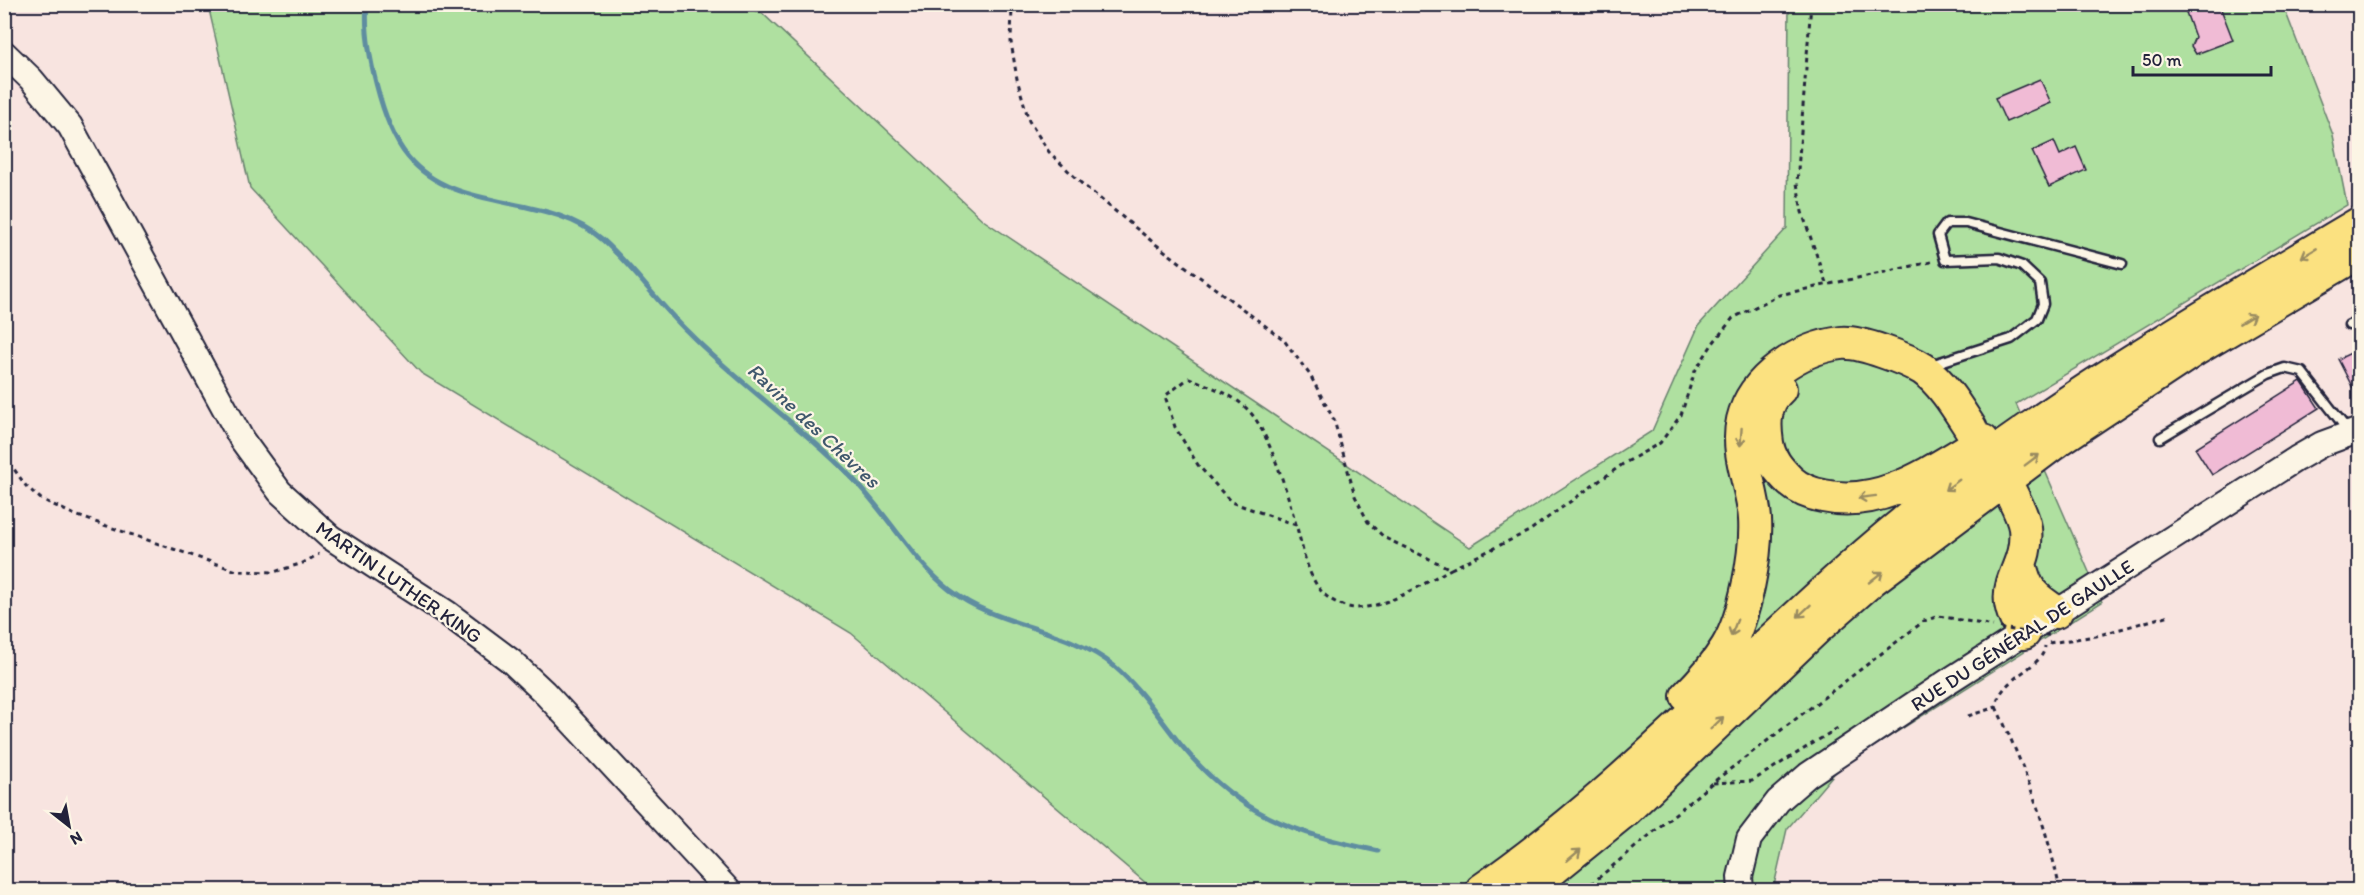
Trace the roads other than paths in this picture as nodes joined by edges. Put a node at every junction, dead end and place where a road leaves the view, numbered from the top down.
1 (4, 53) edge
2 (2360, 223) edge
3 (2360, 252) edge
4 (2122, 264) dead end
5 (2360, 321) edge
6 (2349, 325) dead end
7 (2159, 342) junction
8 (1876, 350) junction
9 (1922, 369) junction
10 (1971, 429) dead end
11 (2355, 432) edge
12 (2160, 438) dead end
13 (2009, 489) dead end
14 (2042, 631) junction
15 (1530, 857) junction
16 (728, 891) edge
17 (1482, 891) edge
18 (1527, 891) edge
19 (1741, 891) edge

1 - 16 street, MARTIN LUTHER KING
2 -> 7 highway
18 -> 3 highway
4 - 9 lane
5 - 6 lane
7 -> 8 highway
7 -> 15 highway
8 - 9 highway
8 -> 15 highway
9 - 10 highway
11 - 12 lane
11 - 14 street, RUE DU GÉNÉRAL DE GAULLE
13 - 14 highway
14 - 19 street, RUE DU GÉNÉRAL DE GAULLE
15 - 17 highway

